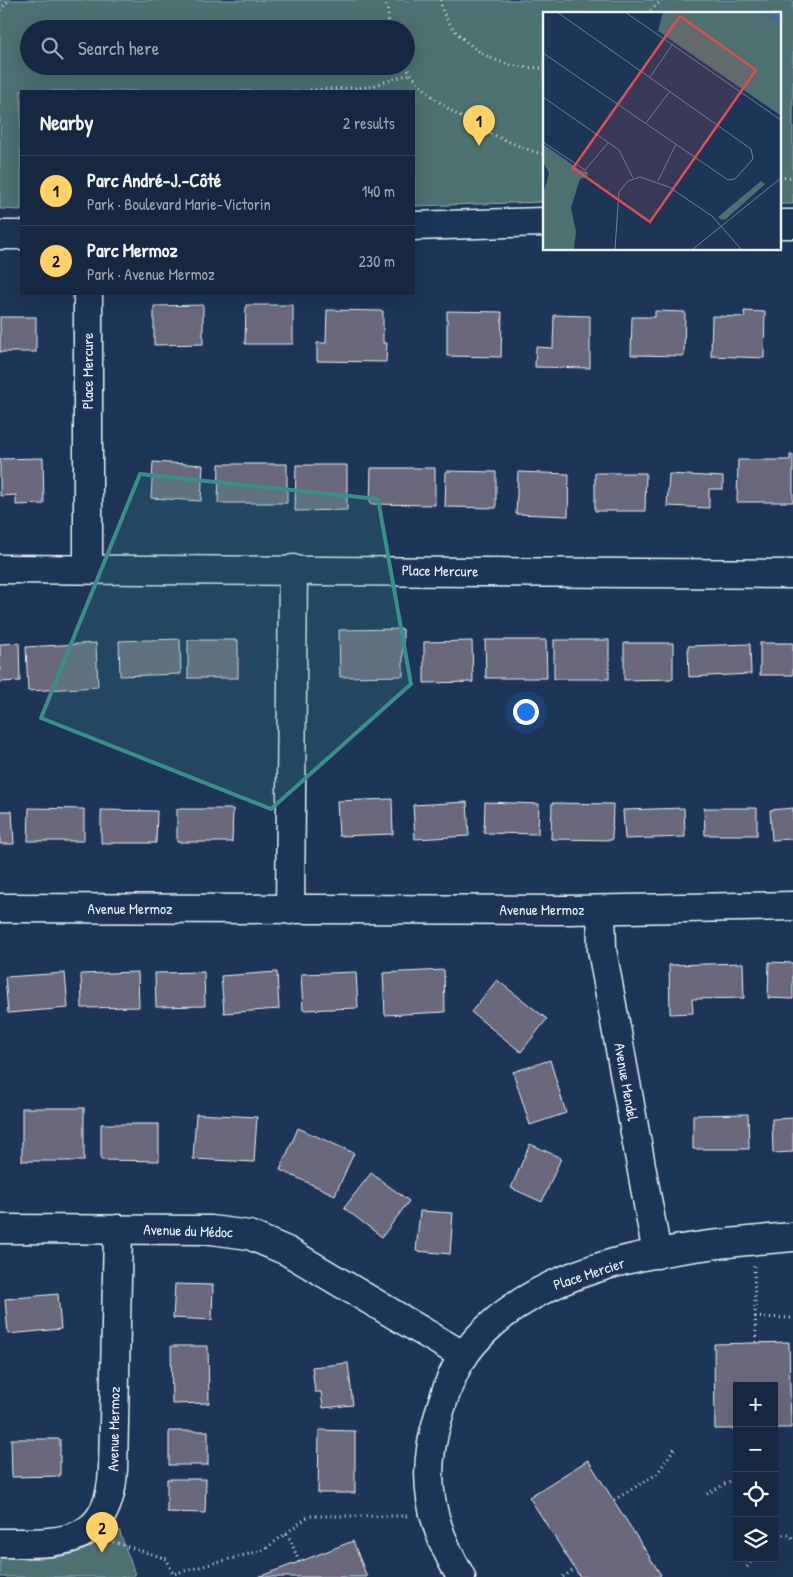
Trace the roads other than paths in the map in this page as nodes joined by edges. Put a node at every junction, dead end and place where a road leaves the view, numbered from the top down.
1 (543, 222) edge
2 (780, 224) edge
3 (793, 224) edge
4 (415, 226) edge
5 (0, 235) edge
6 (20, 235) edge
7 (88, 295) edge
8 (0, 569) edge
9 (88, 569) junction
10 (293, 569) junction
11 (793, 574) edge
12 (793, 906) edge
13 (0, 908) edge
14 (290, 910) junction
15 (601, 910) junction
16 (0, 1229) edge
17 (118, 1230) junction
18 (793, 1237) edge
19 (657, 1254) junction
20 (464, 1356) junction
21 (0, 1543) edge
22 (461, 1577) edge

1 - 4 street
2 - 3 street
5 - 6 street
7 - 9 street, Place Mercure
8 - 9 street, Place Mercure
9 - 10 street, Place Mercure
10 - 11 street, Place Mercure
10 - 14 street
12 - 15 street, Avenue Mermoz
13 - 14 street, Avenue Mermoz
14 - 15 street, Avenue Mermoz
15 - 19 street, Avenue Mendel
16 - 17 street, Avenue du Médoc
17 - 20 street, Avenue du Médoc
17 - 21 street, Avenue Mermoz
18 - 19 street, Place Mercier
19 - 20 street, Place Mercier
20 - 22 street, Place Mercier

